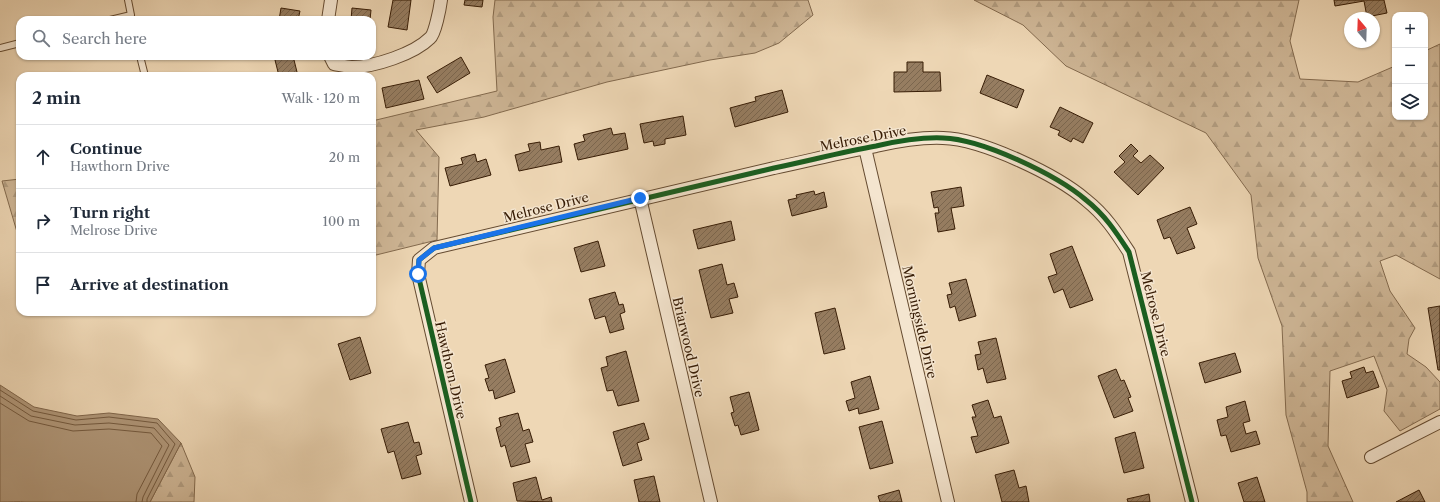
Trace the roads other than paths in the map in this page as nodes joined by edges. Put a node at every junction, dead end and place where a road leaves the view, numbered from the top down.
1 (128, 0) edge
2 (331, 0) edge
3 (441, 0) edge
4 (131, 16) edge
5 (329, 16) edge
6 (16, 44) edge
7 (0, 48) edge
8 (141, 60) edge
9 (332, 60) edge
10 (144, 72) edge
11 (865, 148) junction
12 (640, 198) junction
13 (434, 248) joint
14 (1440, 422) edge
15 (1371, 457) dead end
16 (470, 502) edge
17 (711, 502) edge
18 (948, 502) edge
19 (1192, 502) edge

1 - 4 lane
2 - 5 street
3 - 9 street
6 - 7 lane
8 - 10 lane
11 - 12 street, Melrose Drive
11 - 18 street, Morningside Drive
11 - 19 street, Melrose Drive
12 - 13 street, Melrose Drive
12 - 17 street, Briarwood Drive
13 - 16 street, Hawthorn Drive
14 - 15 street

